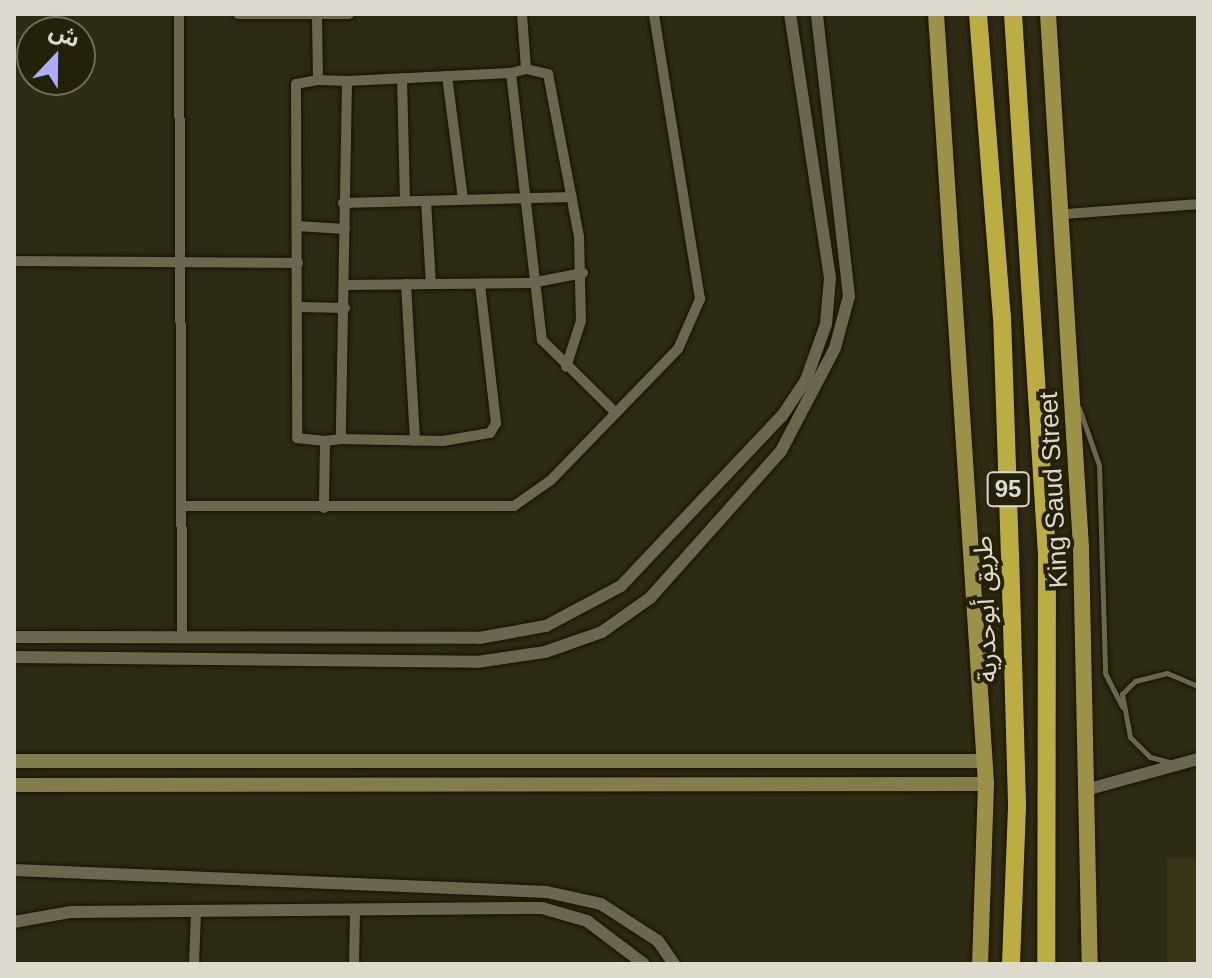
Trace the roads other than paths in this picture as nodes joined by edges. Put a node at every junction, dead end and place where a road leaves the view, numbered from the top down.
1 (179, 14) edge
2 (238, 14) edge
3 (349, 14) edge
4 (522, 14) edge
5 (654, 14) edge
6 (790, 14) edge
7 (817, 14) edge
8 (936, 14) edge
9 (978, 14) edge
10 (1013, 14) edge
11 (1048, 14) edge
12 (317, 16) junction
13 (526, 69) junction
14 (511, 73) junction
15 (447, 76) junction
16 (402, 78) junction
17 (318, 80) junction
18 (347, 81) junction
19 (572, 197) junction
20 (524, 198) junction
21 (463, 199) junction
22 (405, 201) junction
23 (426, 201) junction
24 (343, 203) junction
25 (1198, 204) edge
26 (1065, 214) junction
27 (297, 226) junction
28 (345, 229) junction
29 (14, 261) edge
30 (182, 262) junction
31 (298, 263) junction
32 (583, 273) junction
33 (531, 283) junction
34 (406, 284) junction
35 (431, 284) junction
36 (480, 284) junction
37 (345, 285) junction
38 (299, 307) junction
39 (345, 308) junction
40 (566, 367) junction
41 (1074, 393) junction
42 (616, 413) junction
43 (341, 439) junction
44 (325, 441) junction
45 (415, 441) junction
46 (182, 506) junction
47 (324, 508) junction
48 (14, 637) edge
49 (182, 638) junction
50 (14, 657) edge
51 (1198, 686) edge
52 (1122, 707) junction
53 (1198, 759) edge
54 (14, 761) edge
55 (985, 761) junction
56 (1178, 765) junction
57 (986, 784) junction
58 (14, 785) edge
59 (1089, 789) junction
60 (14, 870) edge
61 (355, 910) junction
62 (196, 911) junction
63 (14, 922) edge
64 (194, 964) edge
65 (354, 964) edge
66 (644, 964) edge
67 (674, 964) edge
68 (980, 964) edge
69 (1011, 964) edge
70 (1046, 964) edge
71 (1090, 964) edge

1 - 30 street
2 - 12 street
3 - 12 street
4 - 13 street
5 - 42 street
6 - 49 street
7 - 50 street
8 - 55 main road
9 - 69 highway, طريق أبوحدرية / 95
10 - 70 highway, 95
11 - 26 main road, King Saud Street
12 - 17 street
13 - 14 street
13 - 19 street
14 - 15 street
14 - 20 street
15 - 16 street
15 - 21 street
16 - 18 street
16 - 22 street
17 - 18 street
17 - 27 street
18 - 24 street
19 - 20 street
19 - 32 street
20 - 21 street
20 - 33 street
21 - 23 street
22 - 23 street
22 - 24 street
23 - 35 street
24 - 28 street
25 - 26 street
26 - 41 main road, King Saud Street
27 - 28 street
27 - 31 street
28 - 37 street
29 - 30 street
30 - 31 street
30 - 46 street
31 - 38 street
32 - 33 street
32 - 40 street
33 - 36 street
33 - 40 street
34 - 35 street
34 - 37 street
34 - 45 street
35 - 36 street
36 - 45 street
37 - 39 street
38 - 39 street
38 - 44 street
39 - 43 street
40 - 42 street
41 - 52 lane
41 - 59 main road, King Saud Street
42 - 47 street
43 - 44 street
43 - 45 street
44 - 47 street
46 - 47 street
46 - 49 street
48 - 49 street
51 - 52 lane
52 - 56 lane
53 - 56 street
54 - 55 main road
55 - 57 main road
56 - 59 street
57 - 58 main road
57 - 68 main road
59 - 71 main road, King Saud Street
60 - 67 street
61 - 62 street
61 - 65 street
61 - 66 street
62 - 63 street
62 - 64 street

